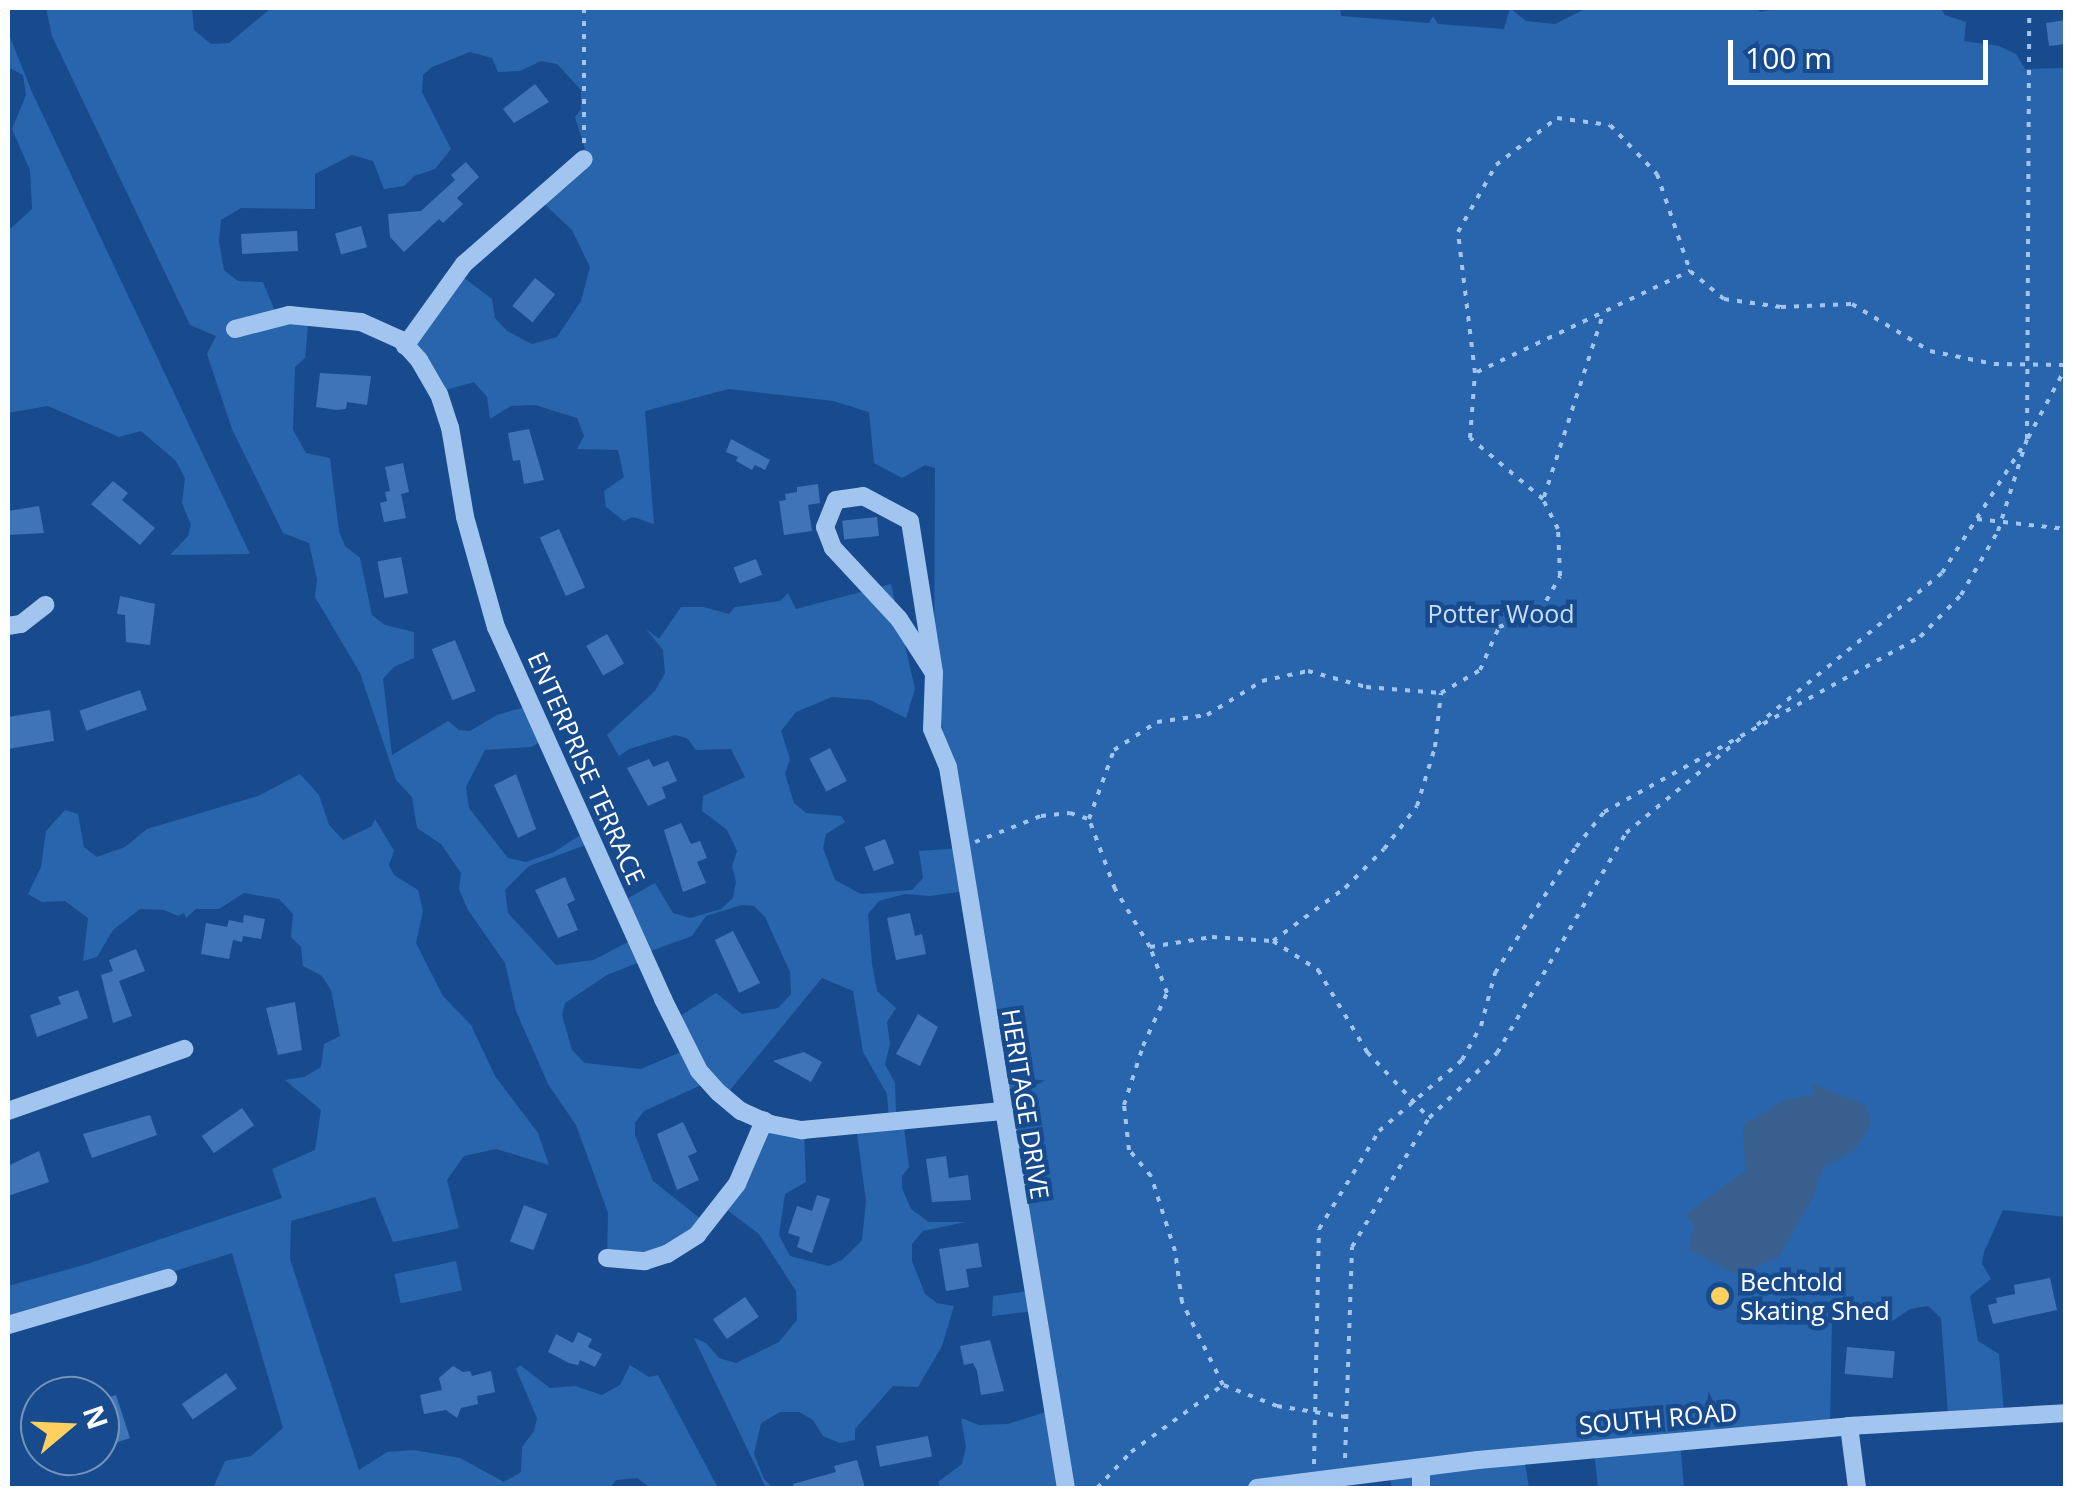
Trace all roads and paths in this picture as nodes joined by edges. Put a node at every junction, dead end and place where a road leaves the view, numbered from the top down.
1 (584, 8) edge
2 (2029, 8) edge
3 (584, 159) joint
4 (1690, 271) junction
5 (1604, 311) junction
6 (235, 329) dead end
7 (404, 346) junction
8 (2027, 364) junction
9 (2066, 366) edge
10 (1475, 373) junction
11 (2027, 439) junction
12 (1544, 499) junction
13 (1976, 519) junction
14 (2000, 522) junction
15 (2066, 530) edge
16 (46, 605) dead end
17 (8, 626) edge
18 (934, 673) junction
19 (1440, 693) junction
20 (1749, 731) junction
21 (1089, 819) junction
22 (960, 849) junction
23 (1272, 941) junction
24 (1150, 947) junction
25 (184, 1049) dead end
26 (1414, 1103) junction
27 (1002, 1111) junction
28 (8, 1112) edge
29 (1429, 1118) junction
30 (764, 1120) junction
31 (607, 1258) dead end
32 (168, 1278) dead end
33 (8, 1325) edge
34 (1223, 1385) junction
35 (1315, 1412) junction
36 (2066, 1413) edge
37 (1346, 1417) junction
38 (1850, 1426) junction
39 (1422, 1468) junction
40 (1344, 1478) junction
41 (1314, 1482) junction
42 (1066, 1488) edge
43 (1098, 1488) edge
44 (1257, 1488) edge
45 (1422, 1488) edge
46 (1856, 1488) edge

1 - 3 path
2 - 8 path
3 - 7 street
4 - 5 path
4 - 8 path
4 - 10 path
5 - 10 path
5 - 12 path
6 - 7 street, ENTERPRISE TERRACE
7 - 30 street, ENTERPRISE TERRACE
8 - 9 path
8 - 11 path
9 - 11 path
10 - 12 path
11 - 13 path
11 - 14 path
12 - 19 path
13 - 14 path
13 - 20 path
14 - 15 path
14 - 20 path
16 - 17 street
18 - 18 street
18 - 22 street, HERITAGE DRIVE
19 - 21 path
19 - 23 path
20 - 26 path
20 - 29 path
21 - 22 path
21 - 24 path
22 - 27 street, HERITAGE DRIVE
23 - 24 path
23 - 26 path
24 - 34 path
25 - 28 street
26 - 29 path
26 - 35 path
27 - 30 street, ENTERPRISE TERRACE
27 - 42 street, HERITAGE DRIVE
29 - 37 path
30 - 31 street
32 - 33 street
34 - 35 path
34 - 43 path
35 - 37 path
35 - 41 path
36 - 38 street, SOUTH ROAD
37 - 40 path
38 - 39 street, SOUTH ROAD
38 - 46 street
39 - 40 street, SOUTH ROAD
39 - 45 street
40 - 41 street, SOUTH ROAD
41 - 44 street, SOUTH ROAD

